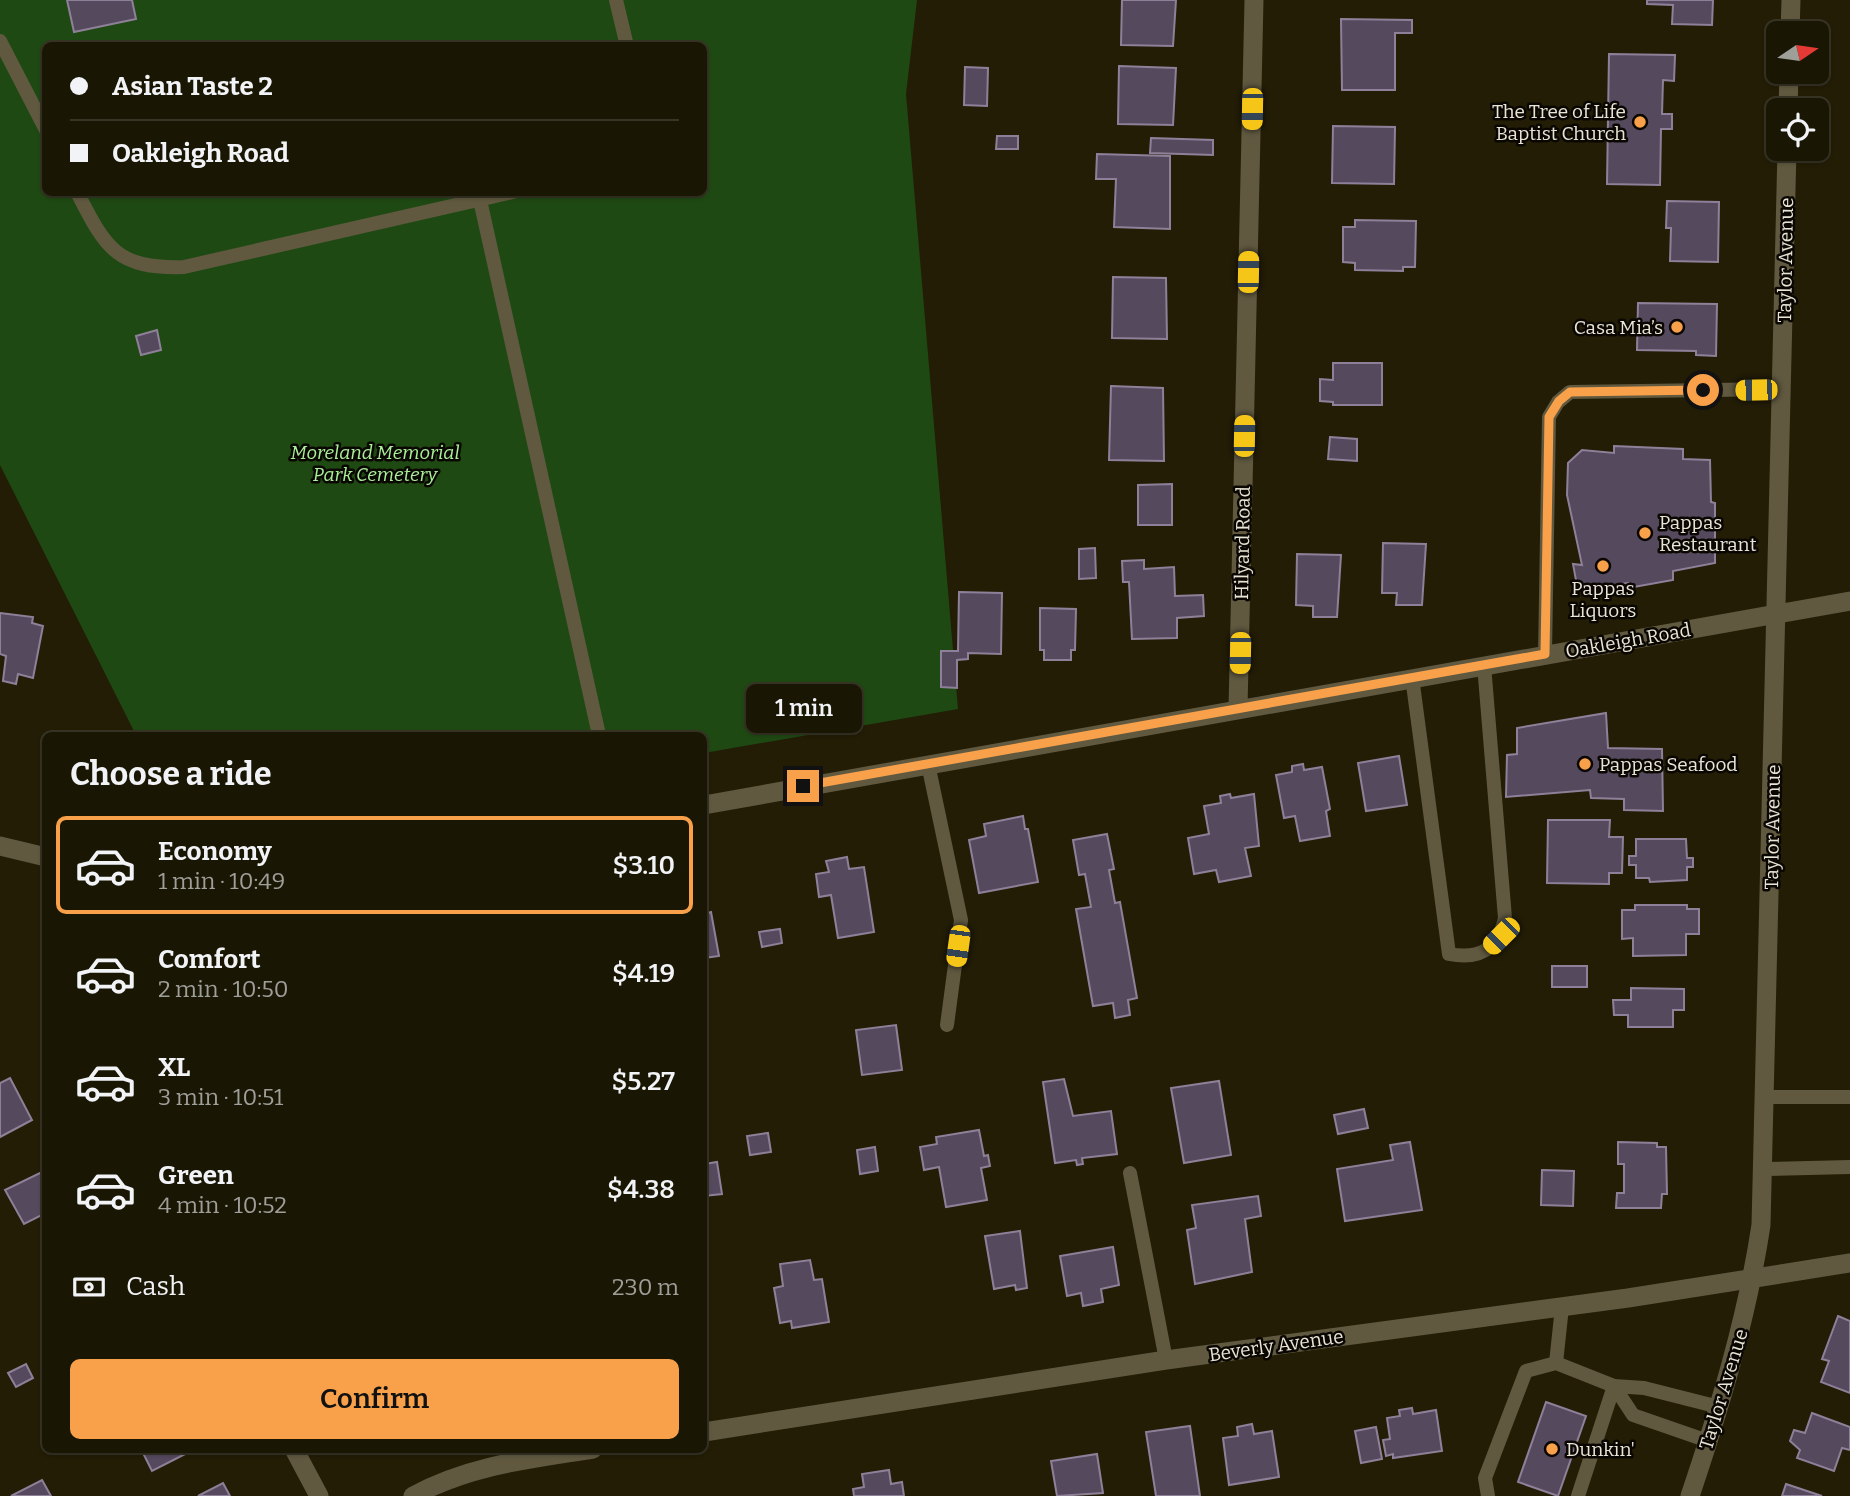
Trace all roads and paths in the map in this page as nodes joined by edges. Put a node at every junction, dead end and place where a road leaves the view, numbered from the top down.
1 (616, 0) edge
2 (1254, 0) edge
3 (1791, 0) edge
4 (1790, 21) edge
5 (0, 41) edge
6 (626, 42) edge
7 (42, 122) edge
8 (1787, 161) edge
9 (79, 196) edge
10 (496, 196) edge
11 (480, 200) junction
12 (1782, 389) junction
13 (1850, 601) edge
14 (1777, 614) junction
15 (1545, 654) junction
16 (1484, 665) junction
17 (1412, 677) junction
18 (1238, 708) junction
19 (598, 732) edge
20 (928, 764) junction
21 (707, 803) edge
22 (0, 846) edge
23 (42, 856) edge
24 (947, 1026) dead end
25 (1766, 1097) junction
26 (1850, 1097) edge
27 (1850, 1167) edge
28 (1765, 1168) junction
29 (1130, 1173) dead end
30 (1850, 1263) edge
31 (1753, 1278) junction
32 (1562, 1307) junction
33 (1166, 1360) junction
34 (1556, 1363) junction
35 (1614, 1386) junction
36 (1719, 1407) junction
37 (707, 1432) edge
38 (1708, 1441) junction
39 (296, 1453) edge
40 (567, 1453) edge
41 (318, 1496) edge
42 (413, 1496) edge
43 (1489, 1496) edge
44 (1578, 1496) edge
45 (1690, 1496) edge

1 - 6 lane
2 - 18 street, Hilyard Road
3 - 4 street
5 - 7 lane
8 - 12 street, Taylor Avenue
9 - 11 lane
10 - 11 lane
11 - 19 lane
12 - 14 street, Taylor Avenue
12 - 15 lane
13 - 14 street, Oakleigh Road
14 - 15 street, Oakleigh Road
14 - 25 street, Taylor Avenue
15 - 16 street, Oakleigh Road
16 - 17 street, Oakleigh Road
16 - 17 lane
17 - 18 street, Oakleigh Road
18 - 20 street, Oakleigh Road
20 - 21 street, Oakleigh Road
20 - 24 lane
22 - 23 street
25 - 26 lane
25 - 28 street, Taylor Avenue
27 - 28 lane
28 - 31 street, Taylor Avenue
29 - 33 lane
30 - 31 street, Beverly Avenue
31 - 32 street, Beverly Avenue
31 - 36 street, Taylor Avenue
32 - 33 street, Beverly Avenue
32 - 34 lane
33 - 37 street, Beverly Avenue
34 - 35 lane
34 - 43 lane
35 - 36 lane
35 - 38 lane
35 - 44 lane
36 - 38 street, Taylor Avenue
38 - 45 street, Taylor Avenue
39 - 41 street
40 - 42 street

